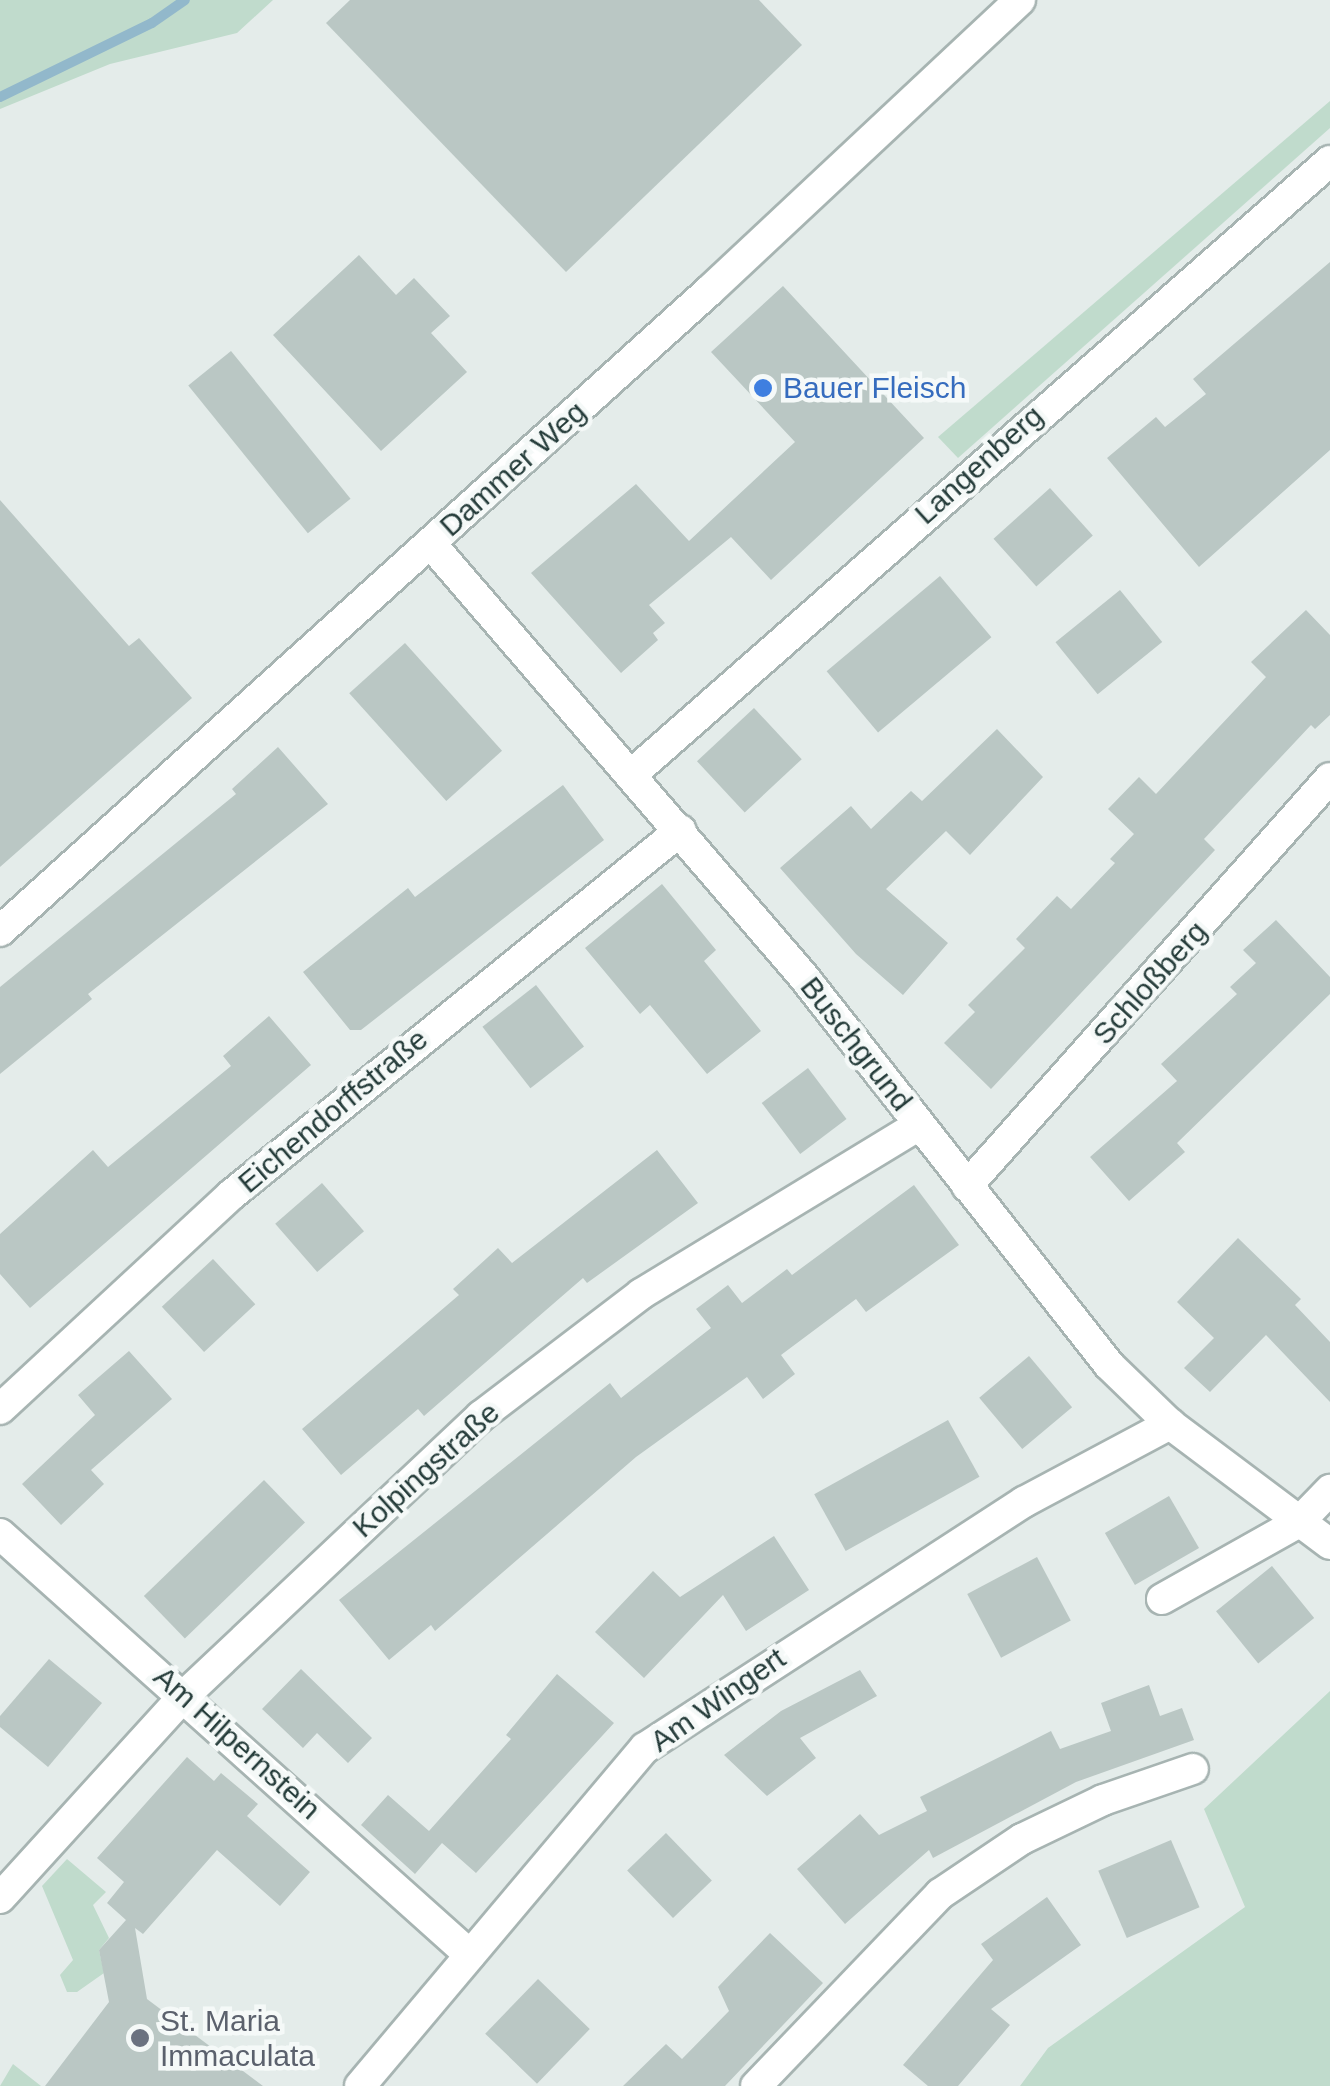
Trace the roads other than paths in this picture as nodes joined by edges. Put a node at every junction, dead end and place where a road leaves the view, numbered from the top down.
1 (1020, 0) edge
2 (1330, 161) edge
3 (431, 544) junction
4 (632, 774) junction
5 (1330, 778) edge
6 (681, 830) junction
7 (0, 931) edge
8 (919, 1125) junction
9 (967, 1186) junction
10 (0, 1409) edge
11 (1170, 1424) junction
12 (1330, 1490) edge
13 (1299, 1522) junction
14 (0, 1534) edge
15 (1330, 1544) edge
16 (1162, 1599) dead end
17 (186, 1695) junction
18 (1193, 1769) dead end
19 (0, 1898) edge
20 (470, 1956) junction
21 (360, 2086) edge
22 (756, 2086) edge

1 - 3 street, Dammer Weg
2 - 4 street, Langenberg
3 - 4 street, Buschgrund
3 - 7 street, Dammer Weg
4 - 6 street, Buschgrund
5 - 9 street, Schloßberg
6 - 8 street, Buschgrund
6 - 10 street, Eichendorffstraße
8 - 9 street, Buschgrund
8 - 17 street, Kolpingstraße
9 - 11 street, Buschgrund
11 - 13 street, Buschgrund
11 - 20 street, Am Wingert
12 - 13 street
13 - 15 street, Buschgrund
13 - 16 street
14 - 17 street, Am Hilpernstein
17 - 19 street, Kolpingstraße
17 - 20 street, Am Hilpernstein
18 - 22 street
20 - 21 street, Am Wingert

